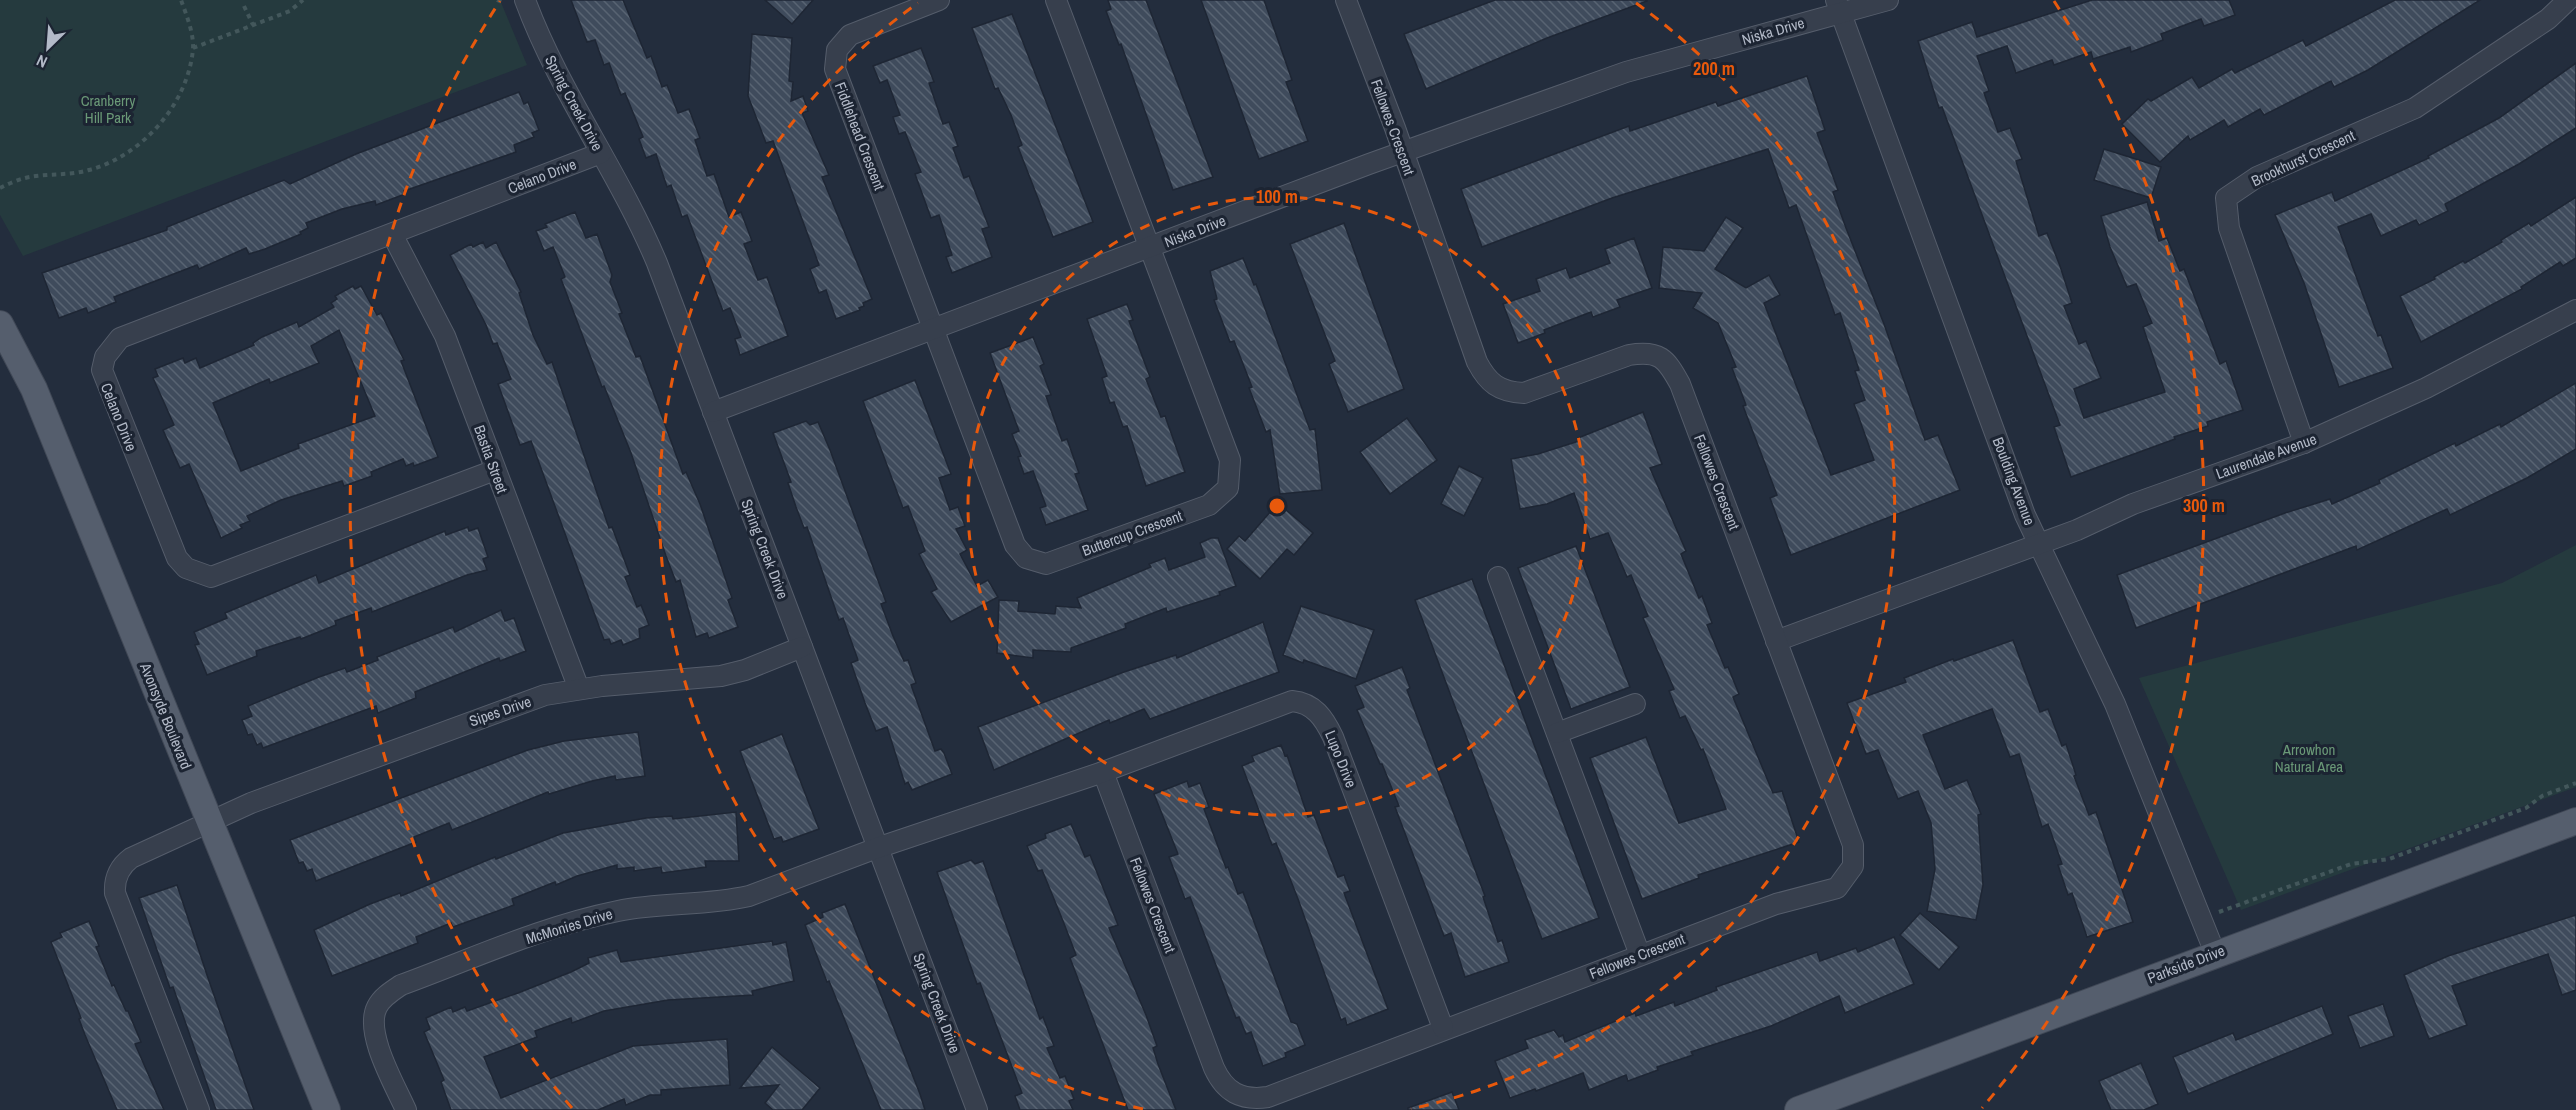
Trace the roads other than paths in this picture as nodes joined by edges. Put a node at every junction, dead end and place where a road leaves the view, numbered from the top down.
1 (525, 0) edge
2 (939, 0) edge
3 (1056, 0) edge
4 (1346, 0) edge
5 (1888, 0) edge
6 (2568, 0) edge
7 (1838, 6) edge
8 (1403, 152) junction
9 (601, 153) junction
10 (392, 234) junction
11 (1150, 248) junction
12 (2576, 310) edge
13 (0, 324) edge
14 (933, 329) junction
15 (713, 412) junction
16 (2304, 443) junction
17 (495, 470) junction
18 (2039, 543) junction
19 (1498, 577) dead end
20 (1776, 640) junction
21 (802, 647) junction
22 (579, 689) junction
23 (1635, 704) dead end
24 (1557, 733) junction
25 (1103, 772) junction
26 (2576, 821) edge
27 (209, 823) junction
28 (877, 848) junction
29 (2215, 953) junction
30 (1640, 955) junction
31 (1443, 1028) junction
32 (199, 1110) edge
33 (327, 1110) edge
34 (406, 1110) edge
35 (977, 1110) edge
36 (1798, 1110) edge

1 - 9 street, Spring Creek Drive
2 - 14 street, Fiddlehead Crescent
3 - 11 street
4 - 8 street, Fellowes Crescent
5 - 7 street, Niska Drive
6 - 16 street, Brookhurst Crescent
7 - 8 street, Niska Drive
7 - 18 street, Boulding Avenue
8 - 11 street, Niska Drive
8 - 20 street, Fellowes Crescent
9 - 10 street, Celano Drive
9 - 15 street, Spring Creek Drive
10 - 17 street, Bastia Street
10 - 17 street, Celano Drive
11 - 14 street, Niska Drive
11 - 14 street, Buttercup Crescent
12 - 16 street, Laurendale Avenue
13 - 27 main road, Avonsyde Boulevard
14 - 15 street, Niska Drive
15 - 21 street, Spring Creek Drive
16 - 18 street, Laurendale Avenue
17 - 22 street, Bastia Street
18 - 20 street, Laurendale Avenue
18 - 29 street, Boulding Avenue
19 - 24 street
20 - 30 street, Fellowes Crescent
21 - 22 street, Sipes Drive
21 - 28 street, Spring Creek Drive
22 - 27 street, Sipes Drive
23 - 24 street
24 - 30 street
25 - 28 street, Lupo Drive
25 - 31 street, Lupo Drive
25 - 31 street, Fellowes Crescent
26 - 29 main road, Parkside Drive
27 - 32 street, Sipes Drive
27 - 33 main road, Avonsyde Boulevard
28 - 34 street, McMonies Drive
28 - 35 street, Spring Creek Drive
29 - 36 main road, Parkside Drive
30 - 31 street, Fellowes Crescent

